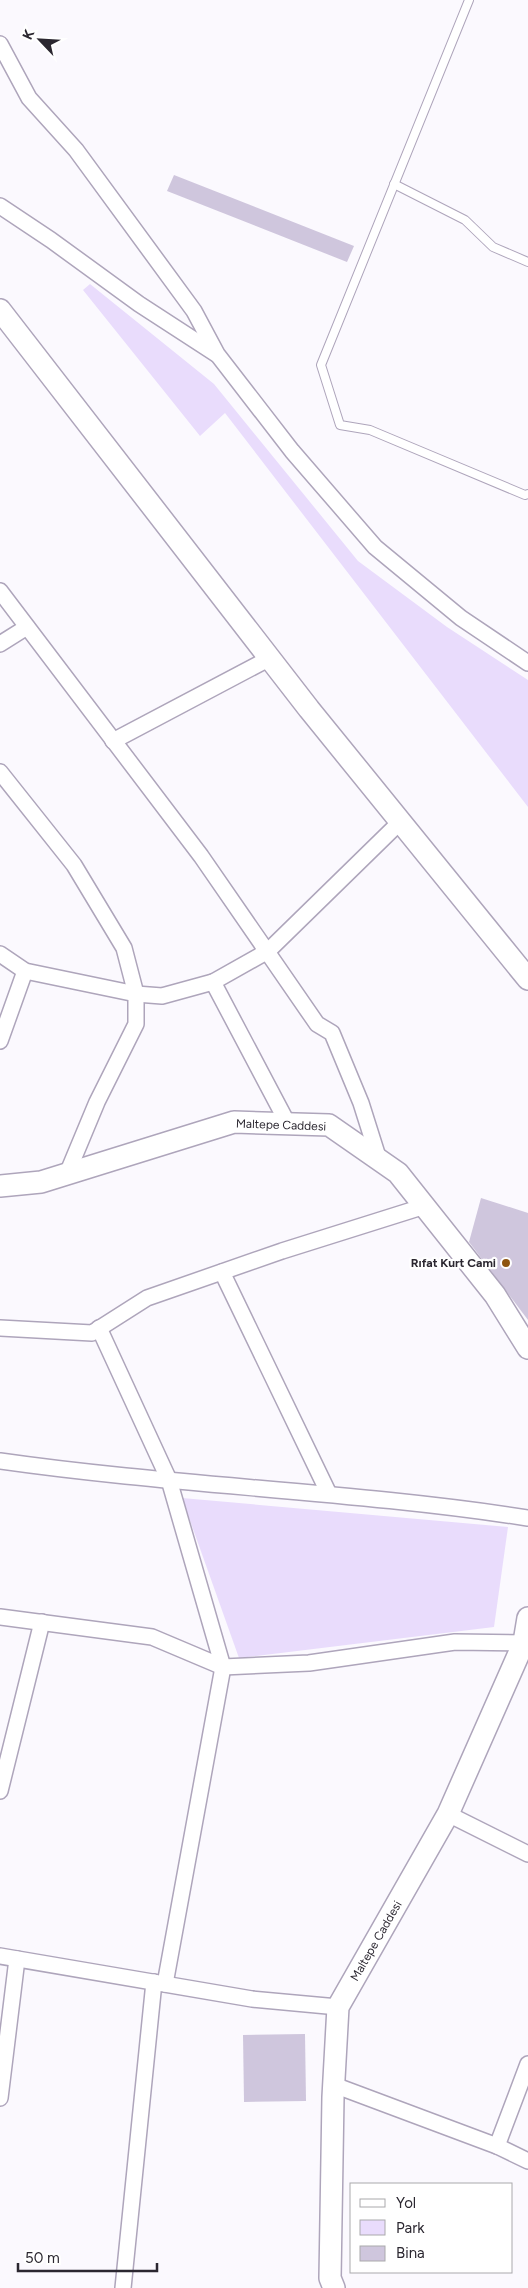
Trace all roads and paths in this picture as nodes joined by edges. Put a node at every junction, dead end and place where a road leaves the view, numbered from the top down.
1 (469, 0) edge
2 (0, 44) edge
3 (394, 184) junction
4 (0, 206) edge
5 (528, 262) edge
6 (0, 310) edge
7 (217, 354) junction
8 (528, 494) edge
9 (0, 592) edge
10 (28, 627) junction
11 (0, 644) edge
12 (270, 658) junction
13 (528, 663) edge
14 (113, 741) junction
15 (0, 772) edge
16 (400, 822) junction
17 (268, 951) junction
18 (0, 954) edge
19 (25, 971) junction
20 (528, 979) edge
21 (213, 982) junction
22 (136, 994) junction
23 (0, 1041) edge
24 (288, 1124) junction
25 (379, 1160) junction
26 (67, 1174) junction
27 (0, 1186) edge
28 (424, 1206) junction
29 (222, 1272) junction
30 (0, 1328) edge
31 (99, 1328) junction
32 (528, 1348) edge
33 (0, 1461) edge
34 (169, 1480) junction
35 (329, 1494) junction
36 (528, 1518) edge
37 (0, 1616) edge
38 (528, 1618) edge
39 (42, 1622) junction
40 (526, 1643) edge
41 (223, 1668) junction
42 (4, 1754) edge
43 (0, 1791) edge
44 (448, 1814) junction
45 (528, 1854) edge
46 (0, 1956) edge
47 (17, 1959) junction
48 (160, 1983) junction
49 (338, 2008) junction
50 (528, 2064) edge
51 (334, 2085) junction
52 (0, 2098) edge
53 (497, 2146) junction
54 (528, 2161) edge
55 (123, 2288) edge
56 (334, 2288) edge

1 - 3 lane
2 - 7 street
3 - 5 lane
3 - 8 lane
4 - 7 street
6 - 12 street
7 - 13 street
9 - 10 street
10 - 11 street
10 - 14 street
12 - 14 street
12 - 16 street
14 - 17 street
15 - 22 street
16 - 17 street
16 - 20 street
17 - 21 street
17 - 25 street
18 - 19 street
19 - 22 street
19 - 23 street
21 - 22 street
21 - 24 street
22 - 26 street
24 - 25 street, Maltepe Caddesi
24 - 26 street, Maltepe Caddesi
25 - 28 street, Maltepe Caddesi
26 - 27 street, Maltepe Caddesi
28 - 29 street
28 - 32 street, Maltepe Caddesi
29 - 31 street
29 - 35 street
30 - 31 street
31 - 34 street
33 - 34 street
34 - 35 street
34 - 41 street
35 - 36 street
37 - 39 street
38 - 40 street, Maltepe Caddesi
39 - 41 street
39 - 42 street
40 - 41 street
40 - 44 street, Maltepe Caddesi
41 - 48 street
42 - 43 street
44 - 45 street
44 - 49 street, Maltepe Caddesi
46 - 47 street
47 - 48 street
47 - 52 street
48 - 49 street
48 - 55 street
49 - 51 street, Maltepe Caddesi
50 - 53 street
51 - 53 street
51 - 56 street, Maltepe Caddesi
53 - 54 street

